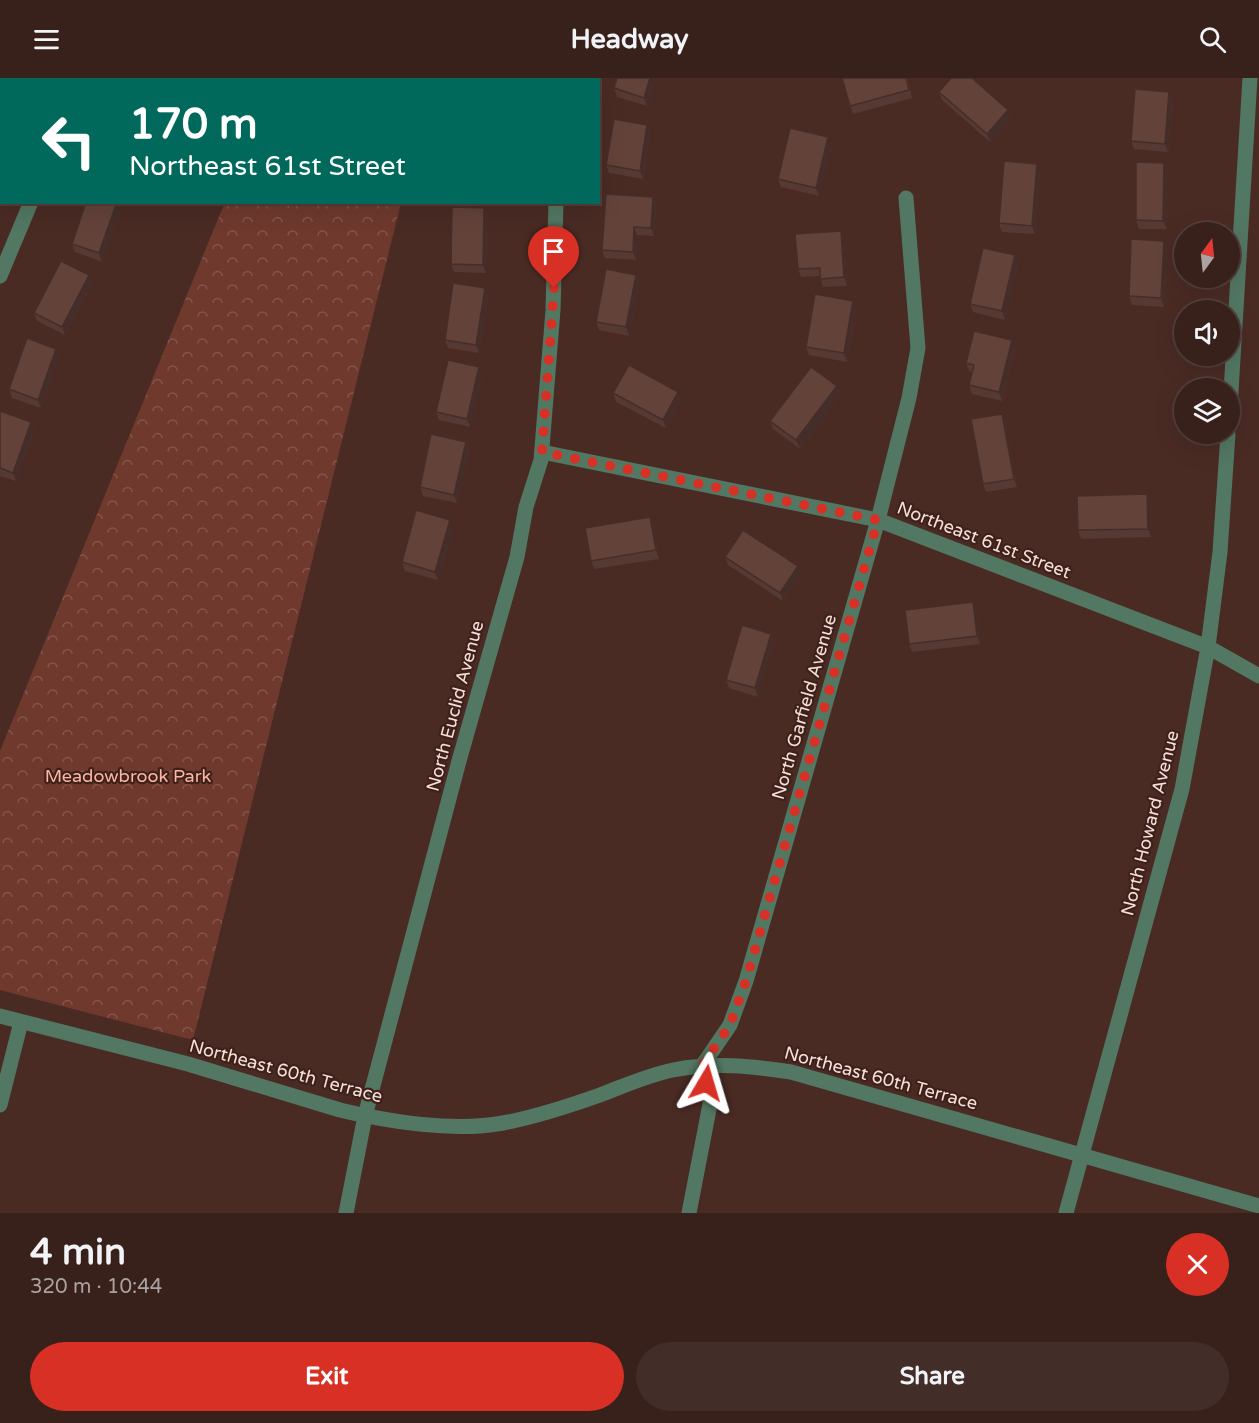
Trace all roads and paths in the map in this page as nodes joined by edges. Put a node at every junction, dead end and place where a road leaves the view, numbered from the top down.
1 (1250, 78) edge
2 (906, 198) dead end
3 (30, 204) edge
4 (556, 204) edge
5 (0, 276) edge
6 (1232, 378) edge
7 (1227, 444) edge
8 (542, 452) junction
9 (878, 520) junction
10 (1208, 647) junction
11 (1259, 676) edge
12 (0, 1016) edge
13 (21, 1022) junction
14 (702, 1066) junction
15 (0, 1105) edge
16 (366, 1116) junction
17 (1083, 1154) junction
18 (1259, 1206) edge
19 (346, 1213) edge
20 (689, 1213) edge
21 (1066, 1213) edge

1 - 6 street
2 - 9 street, North Garfield Avenue
3 - 5 street
4 - 8 street, North Euclid Avenue
7 - 10 street, North Howard Avenue
8 - 9 street, Northeast 61st Street
8 - 16 street, North Euclid Avenue
9 - 10 street, Northeast 61st Street
9 - 14 street, North Garfield Avenue
10 - 11 street, Northeast 61st Street
10 - 17 street, North Howard Avenue
12 - 13 street, Northeast 60th Terrace
13 - 15 street
13 - 16 street, Northeast 60th Terrace
14 - 16 street, Northeast 60th Terrace
14 - 17 street, Northeast 60th Terrace
14 - 20 street
16 - 19 street, North Euclid Avenue
17 - 18 street, Northeast 60th Terrace
17 - 21 street, North Howard Avenue

